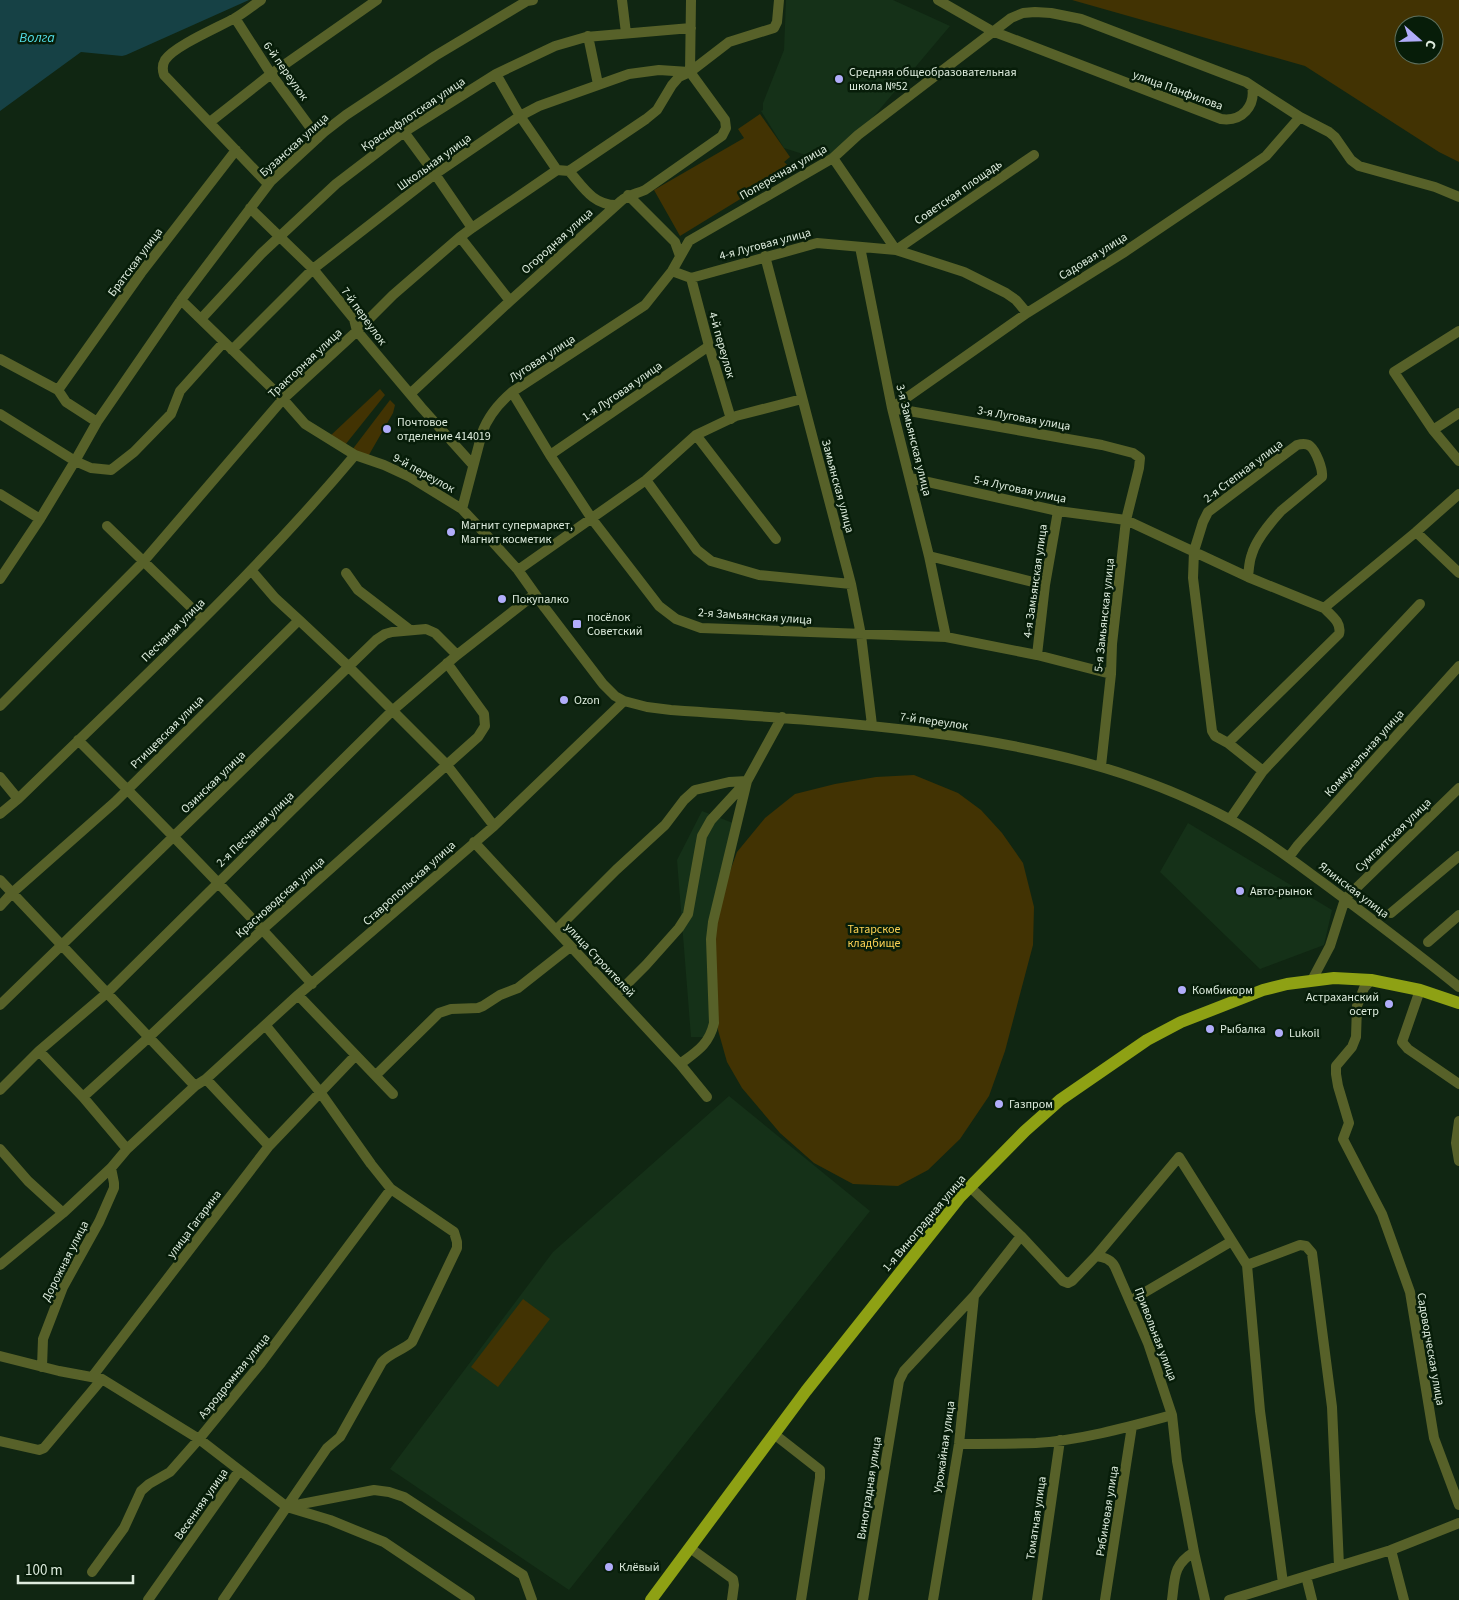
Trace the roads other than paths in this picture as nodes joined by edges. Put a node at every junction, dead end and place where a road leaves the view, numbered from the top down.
1 (261, 0) edge
2 (377, 0) edge
3 (529, 0) edge
4 (622, 0) edge
5 (691, 0) edge
6 (779, 0) edge
7 (938, 0) edge
8 (235, 18) junction
9 (691, 28) junction
10 (992, 31) junction
11 (626, 33) junction
12 (588, 36) junction
13 (690, 72) junction
14 (272, 74) junction
15 (496, 74) junction
16 (598, 84) junction
17 (1252, 86) junction
18 (520, 116) junction
19 (1300, 117) junction
20 (210, 122) junction
21 (404, 132) junction
22 (318, 138) junction
23 (236, 150) junction
24 (1034, 155) dead end
25 (833, 158) junction
26 (557, 170) junction
27 (569, 171) junction
28 (435, 174) junction
29 (268, 184) junction
30 (628, 196) junction
31 (1459, 198) edge
32 (616, 205) junction
33 (250, 208) junction
34 (472, 228) junction
35 (280, 237) junction
36 (460, 237) junction
37 (860, 247) junction
38 (896, 250) junction
39 (680, 256) junction
40 (765, 256) junction
41 (313, 269) junction
42 (672, 271) junction
43 (691, 278) junction
44 (181, 300) junction
45 (510, 301) junction
46 (1027, 313) junction
47 (201, 319) junction
48 (1459, 331) edge
49 (357, 332) junction
50 (224, 342) junction
51 (709, 346) junction
52 (232, 350) junction
53 (0, 359) edge
54 (58, 390) junction
55 (512, 392) junction
56 (410, 394) junction
57 (283, 399) junction
58 (802, 399) junction
59 (892, 408) junction
60 (1459, 413) edge
61 (0, 414) edge
62 (731, 419) junction
63 (97, 422) junction
64 (1433, 430) junction
65 (696, 436) junction
66 (355, 455) junction
67 (550, 455) junction
68 (1458, 459) edge
69 (75, 462) junction
70 (473, 465) junction
71 (1139, 468) joint
72 (910, 478) junction
73 (646, 480) junction
74 (0, 494) edge
75 (1459, 494) edge
76 (462, 509) junction
77 (1058, 511) junction
78 (40, 519) junction
79 (592, 519) junction
80 (1126, 520) junction
81 (107, 526) dead end
82 (1416, 532) junction
83 (776, 539) dead end
84 (1194, 552) junction
85 (929, 556) junction
86 (143, 562) junction
87 (250, 570) junction
88 (518, 570) junction
89 (346, 573) dead end
90 (1459, 573) edge
91 (1248, 577) junction
92 (0, 579) edge
93 (851, 584) junction
94 (1045, 585) junction
95 (535, 594) junction
96 (1420, 604) dead end
97 (1324, 608) junction
98 (202, 619) junction
99 (299, 620) junction
100 (410, 630) junction
101 (861, 635) junction
102 (946, 637) junction
103 (456, 655) junction
104 (1037, 656) junction
105 (447, 663) junction
106 (1459, 666) edge
107 (348, 667) junction
108 (1111, 674) junction
109 (624, 701) junction
110 (0, 706) edge
111 (392, 711) junction
112 (782, 717) junction
113 (872, 725) junction
114 (78, 740) junction
115 (1228, 743) junction
116 (446, 764) junction
117 (1101, 766) junction
118 (1263, 771) junction
119 (0, 777) edge
120 (747, 781) junction
121 (1459, 788) edge
122 (127, 789) junction
123 (18, 799) junction
124 (0, 814) edge
125 (1230, 819) junction
126 (494, 826) junction
127 (175, 837) junction
128 (474, 842) junction
129 (1459, 856) edge
130 (1289, 857) junction
131 (0, 880) edge
132 (217, 883) junction
133 (12, 893) junction
134 (1345, 899) junction
135 (0, 906) edge
136 (1391, 914) dead end
137 (1459, 915) edge
138 (263, 929) junction
139 (556, 930) junction
140 (1428, 942) dead end
141 (61, 945) junction
142 (570, 947) junction
143 (1312, 980) junction
144 (1371, 980) junction
145 (312, 984) junction
146 (1459, 987) edge
147 (1420, 990) junction
148 (108, 992) junction
149 (298, 995) junction
150 (616, 995) junction
151 (1459, 1003) edge
152 (0, 1005) edge
153 (266, 1026) junction
154 (148, 1038) junction
155 (39, 1052) junction
156 (356, 1056) junction
157 (680, 1064) junction
158 (376, 1075) junction
159 (206, 1079) junction
160 (1459, 1084) edge
161 (195, 1086) junction
162 (0, 1090) edge
163 (320, 1092) junction
164 (393, 1094) dead end
165 (84, 1097) junction
166 (707, 1097) dead end
167 (1459, 1121) edge
168 (269, 1146) junction
169 (0, 1149) edge
170 (128, 1149) junction
171 (1459, 1161) edge
172 (111, 1168) junction
173 (970, 1187) junction
174 (391, 1189) junction
175 (63, 1213) junction
176 (1021, 1236) junction
177 (1232, 1240) junction
178 (1096, 1256) junction
179 (0, 1265) edge
180 (1248, 1265) junction
181 (974, 1296) junction
182 (1130, 1301) junction
183 (0, 1356) edge
184 (42, 1367) junction
185 (92, 1376) junction
186 (102, 1379) junction
187 (1172, 1415) junction
188 (1132, 1426) junction
189 (774, 1434) junction
190 (199, 1439) junction
191 (1060, 1440) junction
192 (0, 1441) edge
193 (959, 1444) junction
194 (240, 1471) junction
195 (1459, 1505) edge
196 (287, 1507) junction
197 (1459, 1523) edge
198 (690, 1548) junction
199 (1391, 1550) junction
200 (1194, 1552) junction
201 (1339, 1566) junction
202 (92, 1572) dead end
203 (1306, 1576) junction
204 (1283, 1583) junction
205 (148, 1600) edge
206 (223, 1600) edge
207 (470, 1600) edge
208 (532, 1600) edge
209 (651, 1600) edge
210 (732, 1600) edge
211 (801, 1600) edge
212 (863, 1600) edge
213 (933, 1600) edge
214 (1037, 1600) edge
215 (1105, 1600) edge
216 (1172, 1600) edge
217 (1205, 1600) edge
218 (1229, 1600) edge
219 (1312, 1600) edge
220 (1404, 1600) edge

1 - 8 street
2 - 14 street
3 - 22 street, Бузанская улица
4 - 11 street
5 - 9 street
6 - 13 street
7 - 10 street, улица Панфилова
8 - 14 street, 6-й переулок
8 - 20 street
9 - 11 street, Краснофлотская улица
9 - 13 street
10 - 17 street, Поперечная улица
10 - 17 street, улица Панфилова
10 - 25 street, Поперечная улица
11 - 12 street, Краснофлотская улица
12 - 15 street, Краснофлотская улица
12 - 16 street
13 - 16 street, Школьная улица
13 - 27 street
13 - 30 street, Огородная улица
14 - 20 street
14 - 22 street, 6-й переулок
15 - 18 street
15 - 21 street, Краснофлотская улица
16 - 18 street, Школьная улица
17 - 19 street
18 - 26 street
18 - 28 street, Школьная улица
19 - 31 street
19 - 46 street, Садовая улица
20 - 23 street
21 - 28 street
21 - 35 street, Краснофлотская улица
22 - 29 street, Бузанская улица
23 - 29 street
23 - 54 street, Братская улица
24 - 38 street, Советская площадь
25 - 38 street
25 - 39 street, Поперечная улица
26 - 27 street
26 - 34 street, Тракторная улица
27 - 32 street
28 - 34 street
28 - 41 street, Школьная улица
29 - 33 street, Бузанская улица
30 - 32 street, Огородная улица
30 - 39 street
32 - 45 street, Огородная улица
33 - 35 street, 7-й переулок
33 - 44 street, Бузанская улица
34 - 36 street, Тракторная улица
35 - 41 street, 7-й переулок
35 - 47 street, Краснофлотская улица
36 - 45 street
36 - 49 street, Тракторная улица
37 - 38 street, 4-я Луговая улица
37 - 40 street, 4-я Луговая улица
37 - 59 street, 3-я Замьянская улица
38 - 46 street, 4-я Луговая улица
39 - 42 street, Луговая улица
40 - 43 street, 4-я Луговая улица
40 - 58 street, Замьянская улица
41 - 49 street, 7-й переулок
41 - 52 street, Школьная улица
42 - 43 street
42 - 55 street, Луговая улица
43 - 51 street, 4-й переулок
44 - 47 street, 9-й переулок
44 - 63 street, Бузанская улица
45 - 56 street, Огородная улица
46 - 59 street, Садовая улица
47 - 50 street, 9-й переулок
48 - 64 street
49 - 56 street, 7-й переулок
49 - 57 street, Тракторная улица
50 - 52 street, 9-й переулок
50 - 69 street
51 - 62 street, 4-й переулок
51 - 67 street, 1-я Луговая улица
52 - 57 street, 9-й переулок
53 - 54 street
54 - 63 street
55 - 67 street, 2-я Замьянская улица
55 - 70 street, Луговая улица
56 - 70 street, 7-й переулок
57 - 66 street, 9-й переулок
57 - 86 street, Тракторная улица
58 - 62 street
58 - 93 street, Замьянская улица
59 - 71 street, 3-я Луговая улица
59 - 72 street, 3-я Замьянская улица
60 - 64 street
61 - 69 street
62 - 65 street
63 - 69 street
64 - 68 street
65 - 73 street
65 - 83 street
66 - 76 street, 9-й переулок
66 - 87 street, Песчаная улица
67 - 79 street, 2-я Замьянская улица
69 - 78 street
70 - 76 street, Луговая улица
71 - 80 street, 5-я Замьянская улица
72 - 77 street, 5-я Луговая улица
72 - 85 street, 3-я Замьянская улица
73 - 79 street
73 - 93 street
74 - 78 street
75 - 82 street
76 - 88 street, 9-й переулок
77 - 80 street, 5-я Луговая улица
77 - 94 street, 4-я Замьянская улица
78 - 92 street
79 - 88 street
79 - 101 street, 2-я Замьянская улица
80 - 84 street, 5-я Луговая улица
80 - 108 street, 5-я Замьянская улица
81 - 86 street
82 - 90 street
82 - 97 street
84 - 91 street, 5-я Луговая улица
84 - 91 street, 2-я Степная улица
84 - 115 street, 2-я Степная улица
85 - 94 street
85 - 102 street, 3-я Замьянская улица
86 - 98 street
86 - 110 street, Тракторная улица
87 - 98 street, Песчаная улица
87 - 99 street
88 - 95 street, 9-й переулок
89 - 100 street
91 - 97 street, 5-я Луговая улица
93 - 101 street, Замьянская улица
94 - 104 street, 4-я Замьянская улица
95 - 103 street, 2-я Песчаная улица
95 - 109 street, 9-й переулок
96 - 118 street
97 - 115 street
98 - 114 street, Песчаная улица
99 - 107 street
99 - 122 street, Ртищевская улица
100 - 103 street, Озинская улица
100 - 107 street, Озинская улица
101 - 102 street, 2-я Замьянская улица
101 - 113 street, Замьянская улица
102 - 104 street, 2-я Замьянская улица
103 - 105 street, 2-я Песчаная улица
104 - 108 street, 2-я Замьянская улица
105 - 111 street, 2-я Песчаная улица
105 - 116 street, Красноводская улица
106 - 130 street, Коммунальная улица
107 - 111 street
107 - 127 street, Озинская улица
108 - 117 street, 5-я Замьянская улица
109 - 112 street, 7-й переулок
109 - 126 street, Ставропольская улица
111 - 116 street
111 - 132 street, 2-я Песчаная улица
112 - 113 street, 7-й переулок
112 - 120 street
113 - 117 street, 7-й переулок
114 - 122 street
114 - 123 street, Песчаная улица
115 - 118 street, 2-я Степная улица
116 - 126 street
116 - 138 street, Красноводская улица
117 - 125 street, 7-й переулок
118 - 125 street
119 - 123 street
120 - 139 street
120 - 150 street
120 - 157 street
121 - 134 street, Сумгаитская улица
122 - 127 street
122 - 133 street, Ртищевская улица
123 - 124 street, Песчаная улица
125 - 130 street, Ялинская улица
126 - 128 street, Ставропольская улица
127 - 132 street
127 - 141 street, Озинская улица
128 - 139 street, улица Строителей
128 - 145 street, Ставропольская улица
129 - 136 street
130 - 134 street, Ялинская улица
131 - 133 street
132 - 138 street
132 - 148 street, 2-я Песчаная улица
133 - 135 street, Ртищевская улица
133 - 141 street
134 - 143 street
134 - 146 street, Ялинская улица
137 - 140 street
138 - 145 street
138 - 154 street, Красноводская улица
139 - 142 street, улица Строителей
141 - 148 street
141 - 152 street, Озинская улица
142 - 150 street, улица Строителей
142 - 158 street
143 - 144 main road, 1-я Виноградная улица
143 - 173 main road, 1-я Виноградная улица
144 - 147 main road, 1-я Виноградная улица
144 - 195 street, Садоводческая улица
145 - 149 street, Ставропольская улица
147 - 151 main road, 1-я Виноградная улица
147 - 160 street
148 - 154 street
148 - 155 street, 2-я Песчаная улица
149 - 153 street, Ставропольская улица
149 - 156 street
150 - 157 street, улица Строителей
153 - 159 street, Ставропольская улица
153 - 163 street
154 - 161 street
154 - 165 street, Красноводская улица
155 - 162 street, 2-я Песчаная улица
155 - 165 street
156 - 158 street
156 - 163 street, улица Гагарина
157 - 166 street, улица Строителей
158 - 164 street
159 - 161 street, Дорожная улица
159 - 168 street
161 - 170 street, Дорожная улица
163 - 168 street, улица Гагарина
163 - 174 street
165 - 170 street
167 - 171 street
168 - 185 street, улица Гагарина
169 - 175 street
170 - 172 street, Дорожная улица
172 - 175 street, Дорожная улица
172 - 184 street, Дорожная улица
173 - 176 street
173 - 189 main road, 1-я Виноградная улица
174 - 190 street, Аэродромная улица
174 - 196 street
175 - 179 street, Дорожная улица
176 - 178 street
176 - 181 street
177 - 178 street
177 - 180 street
177 - 182 street
178 - 182 street, Привольная улица
180 - 201 street
180 - 204 street
181 - 193 street, Урожайная улица
181 - 212 street, Виноградная улица
182 - 187 street, Привольная улица
183 - 184 street
184 - 185 street
185 - 186 street
186 - 190 street
186 - 192 street
187 - 188 street
187 - 200 street, Привольная улица
188 - 191 street
188 - 215 street, Рябиновая улица
189 - 198 main road, 1-я Виноградная улица
189 - 211 street
190 - 194 street
190 - 202 street, Аэродромная улица
191 - 193 street
191 - 214 street, Томатная улица
193 - 213 street, Урожайная улица
194 - 196 street
194 - 205 street, Весенняя улица
196 - 206 street
196 - 207 street
196 - 208 street
197 - 199 street
198 - 209 main road, 1-я Виноградная улица
198 - 210 street
199 - 201 street
199 - 220 street
200 - 216 street
200 - 217 street, Привольная улица
201 - 203 street
203 - 204 street
203 - 219 street
204 - 218 street

